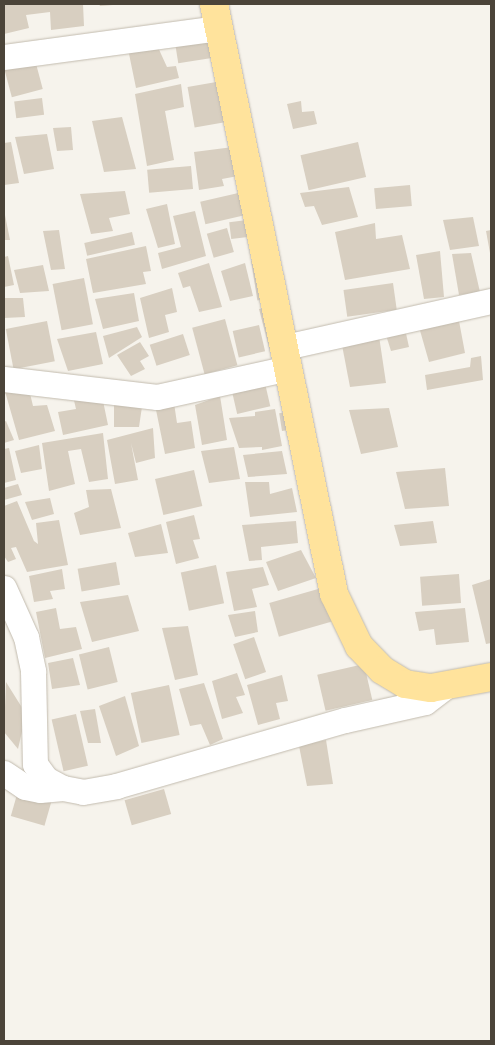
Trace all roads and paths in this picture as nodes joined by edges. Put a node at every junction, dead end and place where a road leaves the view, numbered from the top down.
1 (216, 16) edge
2 (4, 57) edge
3 (491, 301) edge
4 (287, 357) junction
5 (4, 380) edge
6 (4, 588) edge
7 (491, 677) edge
8 (446, 686) junction
9 (4, 773) edge
10 (63, 788) junction

1 - 2 street
1 - 4 main road
3 - 4 street
4 - 5 street
4 - 8 main road
6 - 10 street
7 - 8 main road
8 - 10 street
9 - 10 street

